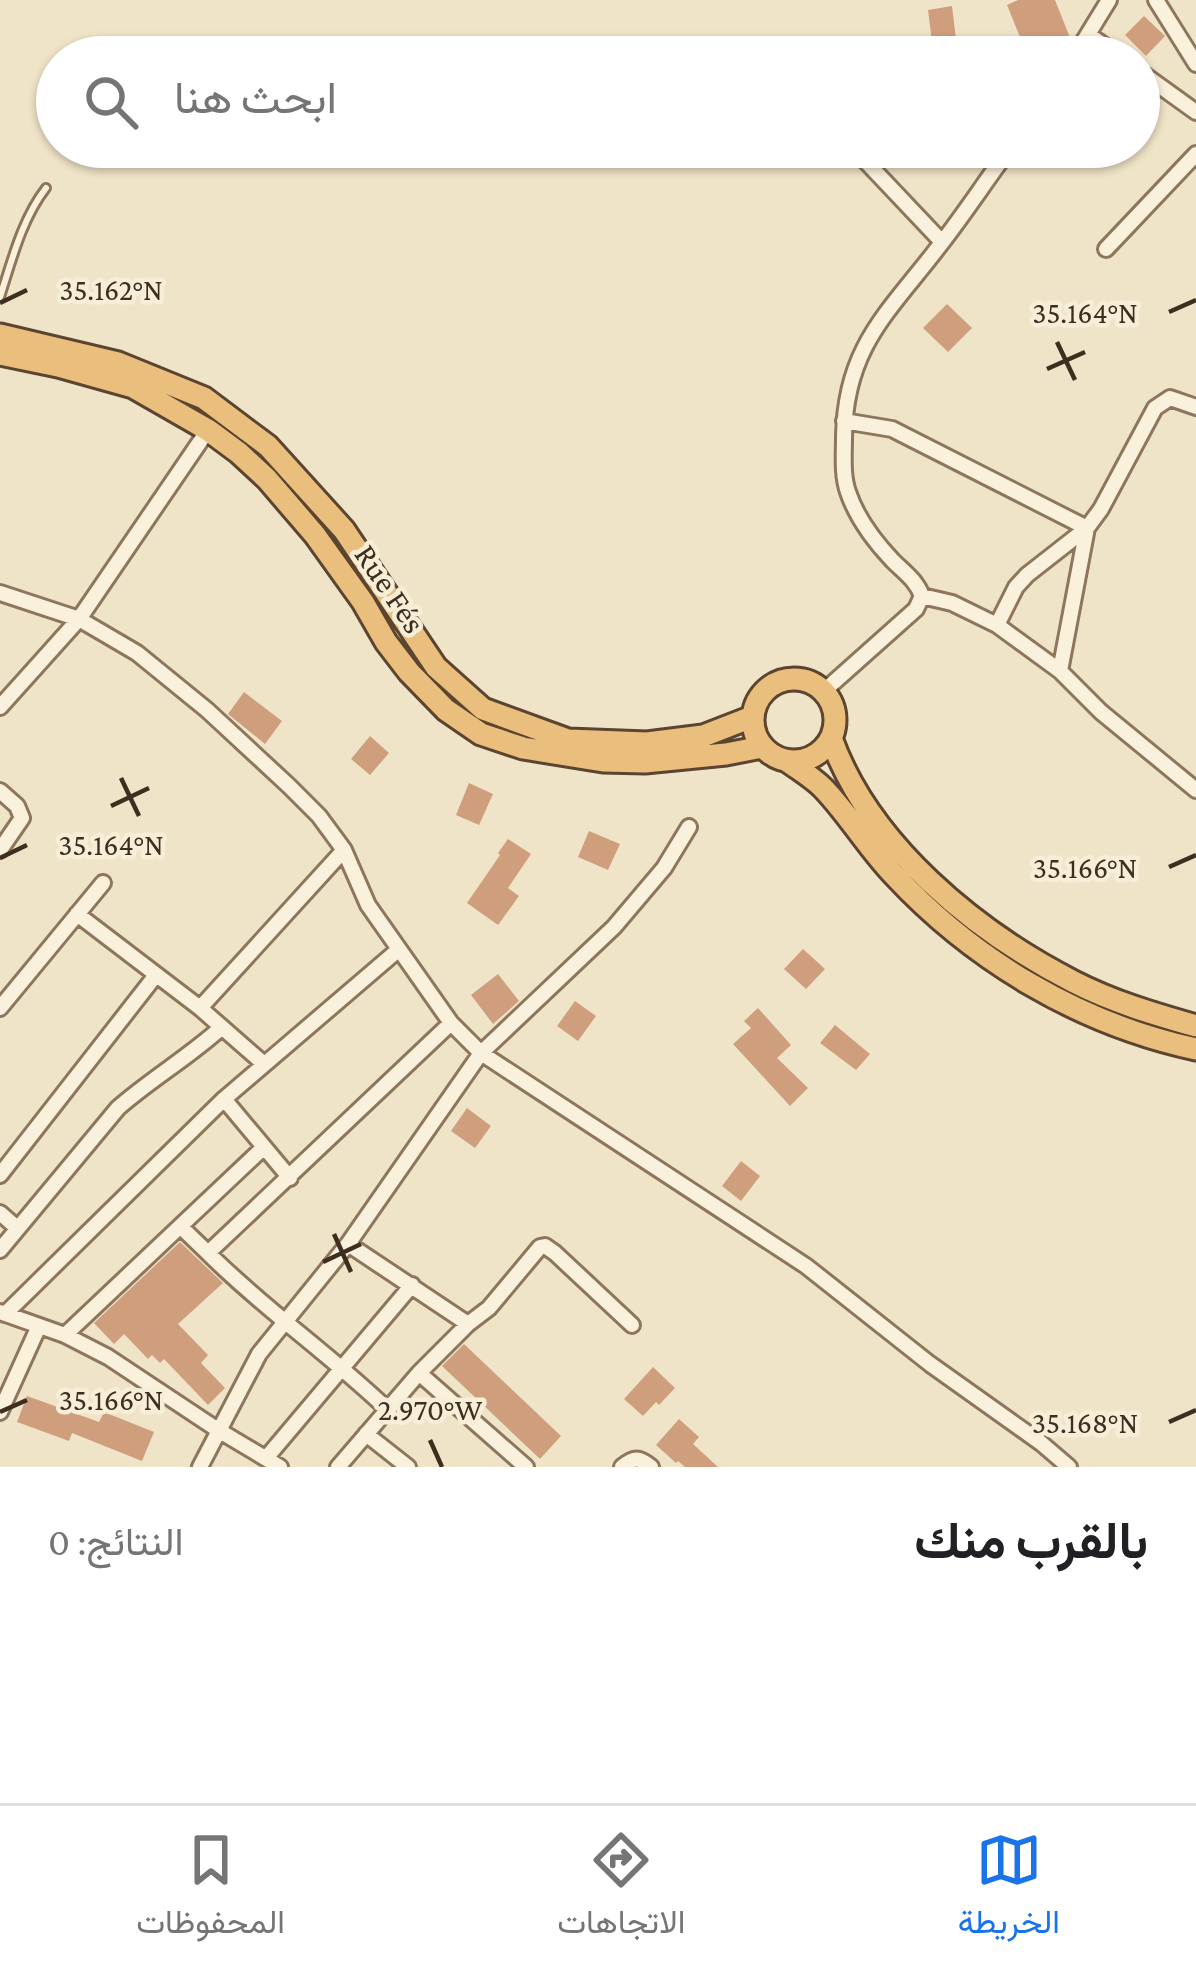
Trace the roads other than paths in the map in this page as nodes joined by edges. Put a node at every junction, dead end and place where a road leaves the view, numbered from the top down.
1 (1109, 0) edge
2 (1156, 0) edge
3 (1089, 35) edge
4 (1196, 64) edge
5 (1160, 86) edge
6 (1196, 112) edge
7 (1196, 154) edge
8 (873, 168) edge
9 (995, 168) edge
10 (46, 188) dead end
11 (942, 242) junction
12 (1106, 249) dead end
13 (0, 297) edge
14 (0, 335) edge
15 (0, 354) edge
16 (1196, 407) edge
17 (844, 422) junction
18 (208, 430) junction
19 (1087, 528) junction
20 (0, 593) edge
21 (919, 603) junction
22 (80, 619) junction
23 (997, 625) junction
24 (1060, 671) junction
25 (824, 691) junction
26 (0, 707) edge
27 (752, 717) junction
28 (831, 738) junction
29 (763, 747) junction
30 (786, 760) junction
31 (1196, 790) edge
32 (0, 791) edge
33 (689, 827) dead end
34 (0, 850) edge
35 (344, 850) junction
36 (103, 883) dead end
37 (77, 914) junction
38 (398, 950) junction
39 (157, 975) junction
40 (1, 1004) edge
41 (200, 1008) junction
42 (451, 1023) junction
43 (1196, 1026) edge
44 (222, 1028) junction
45 (1196, 1049) edge
46 (481, 1053) junction
47 (264, 1064) junction
48 (224, 1099) junction
49 (263, 1148) junction
50 (0, 1174) edge
51 (290, 1178) junction
52 (0, 1214) edge
53 (181, 1227) junction
54 (17, 1228) junction
55 (348, 1244) junction
56 (0, 1250) edge
57 (208, 1253) junction
58 (412, 1285) junction
59 (2, 1313) edge
60 (283, 1322) junction
61 (468, 1324) junction
62 (632, 1324) dead end
63 (39, 1326) junction
64 (65, 1336) junction
65 (345, 1368) junction
66 (419, 1373) junction
67 (389, 1411) junction
68 (0, 1412) edge
69 (218, 1430) junction
70 (365, 1434) junction
71 (267, 1457) junction
72 (200, 1467) edge
73 (280, 1467) edge
74 (338, 1467) edge
75 (407, 1467) edge
76 (526, 1467) edge
77 (622, 1467) edge
78 (651, 1467) edge
79 (1069, 1467) edge

1 - 3 street
2 - 4 street
5 - 6 street
7 - 12 street
8 - 11 street
9 - 11 street
10 - 13 lane
11 - 17 street
14 - 27 highway, Rue Fés
15 - 18 highway, Rue Fés
16 - 19 street
17 - 19 street
17 - 21 street
18 - 22 street
18 - 29 highway, Rue Fés
19 - 23 street
19 - 24 street
20 - 22 street
21 - 23 street
21 - 25 street
22 - 26 street
22 - 35 street
23 - 24 street
24 - 31 street
25 - 27 highway
25 - 28 highway
27 - 29 highway
28 - 30 highway
28 - 43 highway
29 - 30 highway
30 - 45 highway
32 - 34 street
33 - 46 street
35 - 38 street
35 - 41 street
36 - 37 street
37 - 39 street
37 - 40 street
38 - 42 street
38 - 47 street
39 - 41 street
39 - 50 street
41 - 44 street
42 - 46 street
42 - 51 street
44 - 47 street
44 - 54 street
46 - 55 street
46 - 79 street
47 - 48 street
48 - 49 street
48 - 59 street
49 - 51 street
49 - 53 street
51 - 57 street
52 - 54 street
53 - 57 street
53 - 64 street
54 - 56 street
55 - 58 street
55 - 60 street
57 - 60 street
58 - 61 street
58 - 65 street
59 - 63 street
60 - 65 street
60 - 69 street
61 - 62 street
61 - 66 street
63 - 64 street
63 - 68 street
64 - 69 street
65 - 67 street
65 - 71 street
66 - 67 street
66 - 76 street
67 - 70 street
69 - 71 street
69 - 72 street
70 - 74 street
70 - 75 street
71 - 73 street
77 - 78 street

